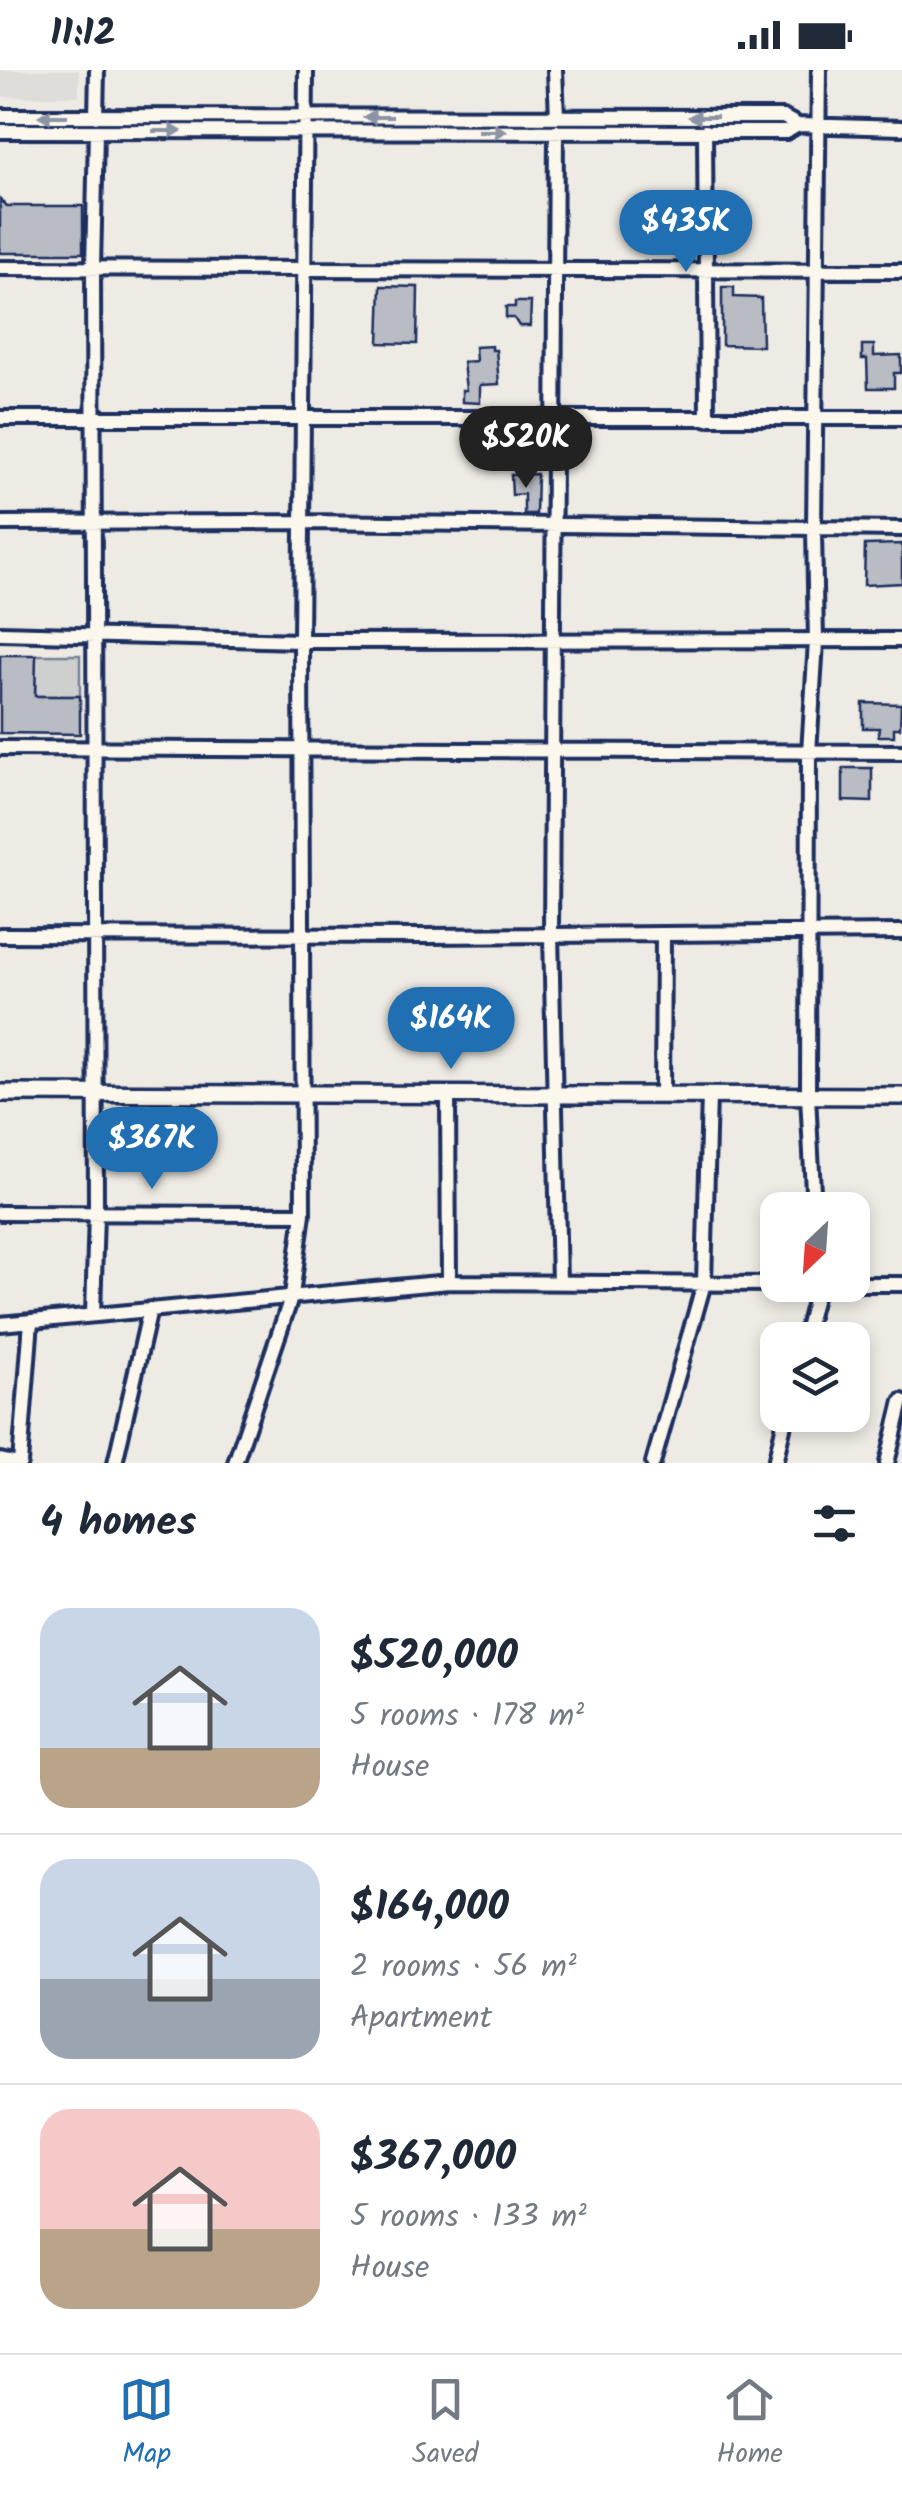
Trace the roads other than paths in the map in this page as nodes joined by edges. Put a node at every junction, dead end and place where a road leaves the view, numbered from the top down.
1 (97, 70) edge
2 (306, 70) edge
3 (555, 70) edge
4 (819, 70) edge
5 (0, 116) edge
6 (96, 124) junction
7 (305, 124) junction
8 (557, 124) junction
9 (798, 125) junction
10 (819, 126) junction
11 (902, 128) edge
12 (0, 130) edge
13 (705, 132) junction
14 (0, 268) edge
15 (93, 268) junction
16 (305, 269) junction
17 (554, 270) junction
18 (707, 270) junction
19 (818, 271) junction
20 (902, 271) edge
21 (0, 418) edge
22 (93, 418) junction
23 (902, 418) edge
24 (304, 419) junction
25 (707, 419) junction
26 (816, 419) junction
27 (554, 420) junction
28 (304, 522) junction
29 (0, 523) edge
30 (93, 523) junction
31 (554, 526) junction
32 (814, 529) junction
33 (902, 529) edge
34 (0, 634) edge
35 (94, 634) junction
36 (555, 639) junction
37 (902, 640) edge
38 (301, 642) junction
39 (816, 642) junction
40 (0, 748) edge
41 (94, 748) junction
42 (304, 750) junction
43 (552, 751) junction
44 (809, 752) junction
45 (902, 752) edge
46 (810, 932) junction
47 (902, 932) edge
48 (0, 934) edge
49 (94, 934) junction
50 (551, 934) junction
51 (663, 934) junction
52 (302, 936) junction
53 (0, 1093) edge
54 (94, 1093) junction
55 (302, 1094) junction
56 (448, 1094) junction
57 (556, 1095) junction
58 (662, 1095) junction
59 (709, 1096) junction
60 (808, 1096) junction
61 (902, 1096) edge
62 (813, 1192) edge
63 (0, 1213) edge
64 (96, 1213) junction
65 (304, 1214) junction
66 (450, 1282) junction
67 (559, 1282) junction
68 (704, 1283) junction
69 (760, 1284) edge
70 (870, 1284) edge
71 (902, 1284) edge
72 (292, 1294) junction
73 (150, 1309) junction
74 (93, 1314) junction
75 (31, 1320) junction
76 (0, 1324) edge
77 (902, 1400) edge
78 (782, 1432) edge
79 (0, 1460) edge
80 (16, 1463) edge
81 (115, 1463) edge
82 (235, 1463) edge
83 (653, 1463) edge
84 (775, 1463) edge
85 (887, 1463) edge

1 - 6 street
2 - 7 street
3 - 8 street
4 - 10 street
6 -> 5 street
6 - 7 street
6 - 12 street
6 - 15 street
7 - 8 street
7 - 16 street
9 -> 8 street
8 - 13 street
8 - 17 street
9 - 10 street
9 - 13 street
10 - 11 street
10 - 19 street
13 - 18 street
14 - 15 street
15 - 16 street
15 - 22 street
16 - 17 street
16 - 24 street
17 - 18 street
17 - 27 street
18 - 19 street
18 - 25 street
19 - 20 street
19 - 26 street
21 - 22 street
22 - 24 street
22 - 30 street
23 - 26 street
24 - 27 street
24 - 28 street
25 - 26 street
25 - 27 street
26 - 32 street
27 - 31 street
28 - 30 street
28 - 31 street
28 - 38 street
29 - 30 street
30 - 35 street
31 - 32 street
31 - 36 street
32 - 33 street
32 - 39 street
34 - 35 street
35 - 38 street
35 - 41 street
36 - 38 street
36 - 39 street
36 - 43 street
37 - 39 street
38 - 42 street
39 - 44 street
40 - 41 street
41 - 42 street
41 - 49 street
42 - 43 street
42 - 52 street
43 - 44 street
43 - 50 street
44 - 45 street
44 - 46 street
46 - 47 street
46 - 51 street
46 - 60 street
48 - 49 street
49 - 52 street
49 - 54 street
50 - 51 street
50 - 52 street
50 - 57 street
51 - 58 street
52 - 55 street
53 - 54 street
54 - 55 street
54 - 64 street
55 - 56 street
55 - 65 street
56 - 57 street
56 - 66 street
57 - 58 street
57 - 67 street
58 - 59 street
59 - 60 street
59 - 68 street
60 - 61 street
60 - 62 street
63 - 64 street
64 - 65 street
64 - 74 street
65 - 72 street
66 - 67 street
66 - 72 street
67 - 68 street
68 - 69 street
68 - 83 street
70 - 71 street
72 - 73 street
72 - 82 street
73 - 74 street
73 - 81 street
74 - 75 street
75 - 76 street
75 - 80 street
77 - 85 street
78 - 84 street
79 - 80 street

